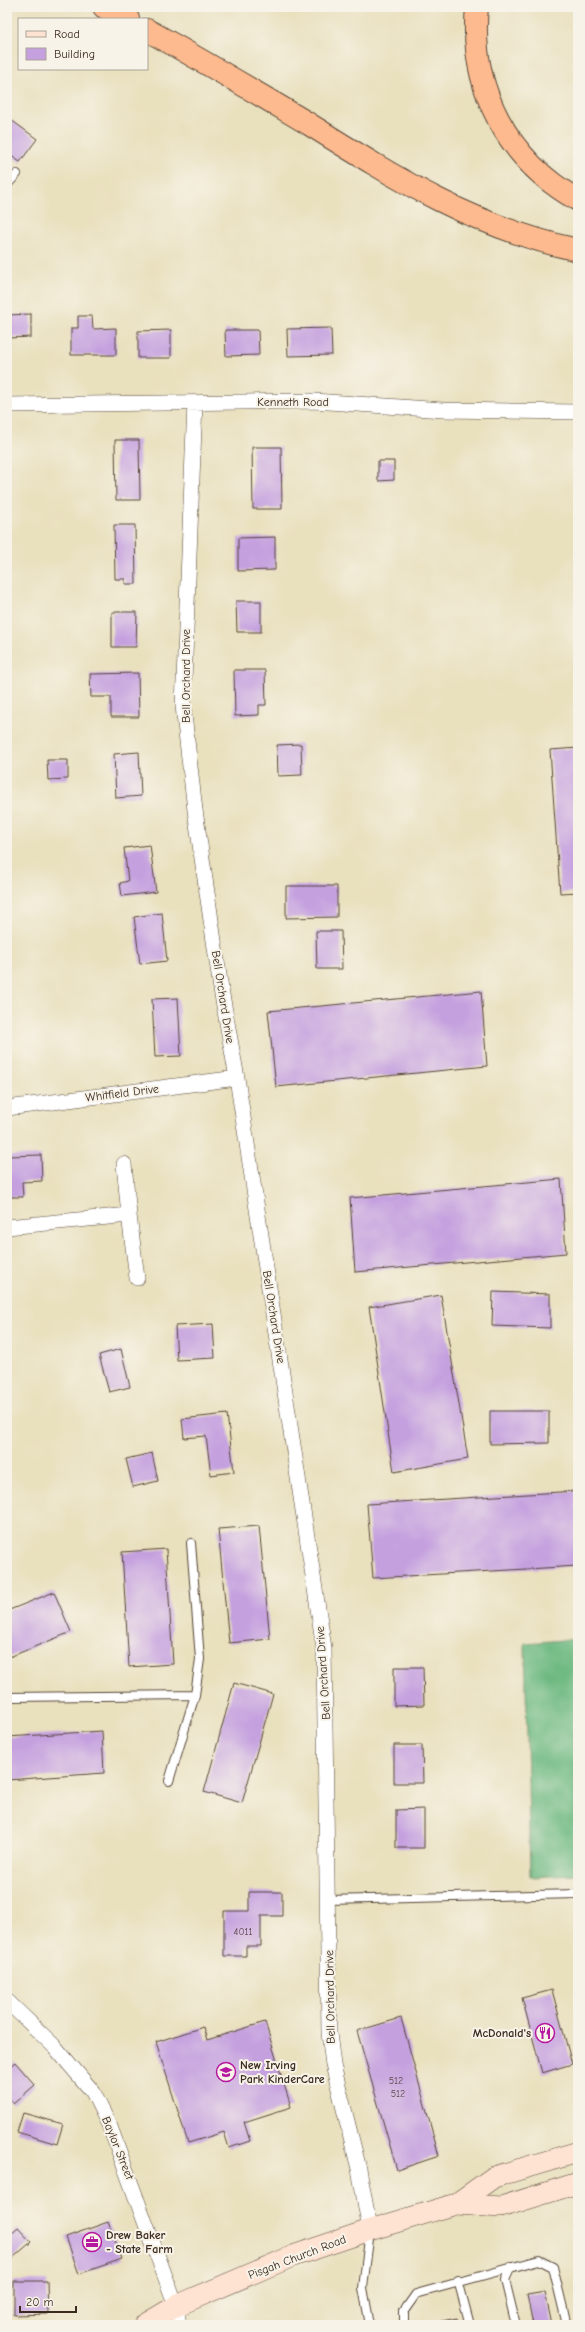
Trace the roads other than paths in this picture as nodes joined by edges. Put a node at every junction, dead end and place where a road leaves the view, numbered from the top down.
1 (104, 7) edge
2 (477, 7) edge
3 (126, 18) edge
4 (148, 31) edge
5 (17, 174) dead end
6 (7, 185) edge
7 (578, 200) edge
8 (578, 250) edge
9 (195, 403) junction
10 (7, 405) edge
11 (578, 412) edge
12 (237, 1078) junction
13 (7, 1108) edge
14 (124, 1164) dead end
15 (129, 1215) junction
16 (7, 1227) edge
17 (137, 1278) dead end
18 (191, 1544) dead end
19 (195, 1695) junction
20 (7, 1697) edge
21 (169, 1781) dead end
22 (578, 1894) edge
23 (328, 1900) junction
24 (7, 2001) edge
25 (578, 2152) edge
26 (578, 2183) edge
27 (456, 2204) junction
28 (370, 2230) junction
29 (511, 2267) junction
30 (458, 2280) junction
31 (177, 2315) edge
32 (144, 2325) edge
33 (370, 2325) edge
34 (404, 2325) edge
35 (470, 2325) edge
36 (516, 2325) edge
37 (567, 2325) edge

1 - 3 highway
2 - 7 highway
4 - 8 highway
5 - 6 lane
9 - 10 street, Kenneth Road
9 - 11 street, Kenneth Road
9 - 12 street, Bell Orchard Drive
12 - 13 street, Whitfield Drive
12 - 23 street, Bell Orchard Drive
14 - 15 street
15 - 16 street
15 - 17 street
18 - 19 lane
19 - 20 lane
19 - 21 lane
22 - 23 lane
23 - 28 street, Bell Orchard Drive
24 - 31 street, Baylor Street
25 - 27 main road, Pisgah Church Road
26 - 27 main road, Pisgah Church Road
27 - 28 main road, Pisgah Church Road
28 - 31 main road, Pisgah Church Road
28 - 33 lane
29 - 30 lane
29 - 36 lane
29 - 37 lane
30 - 34 lane
30 - 35 lane
31 - 32 main road, Pisgah Church Road

